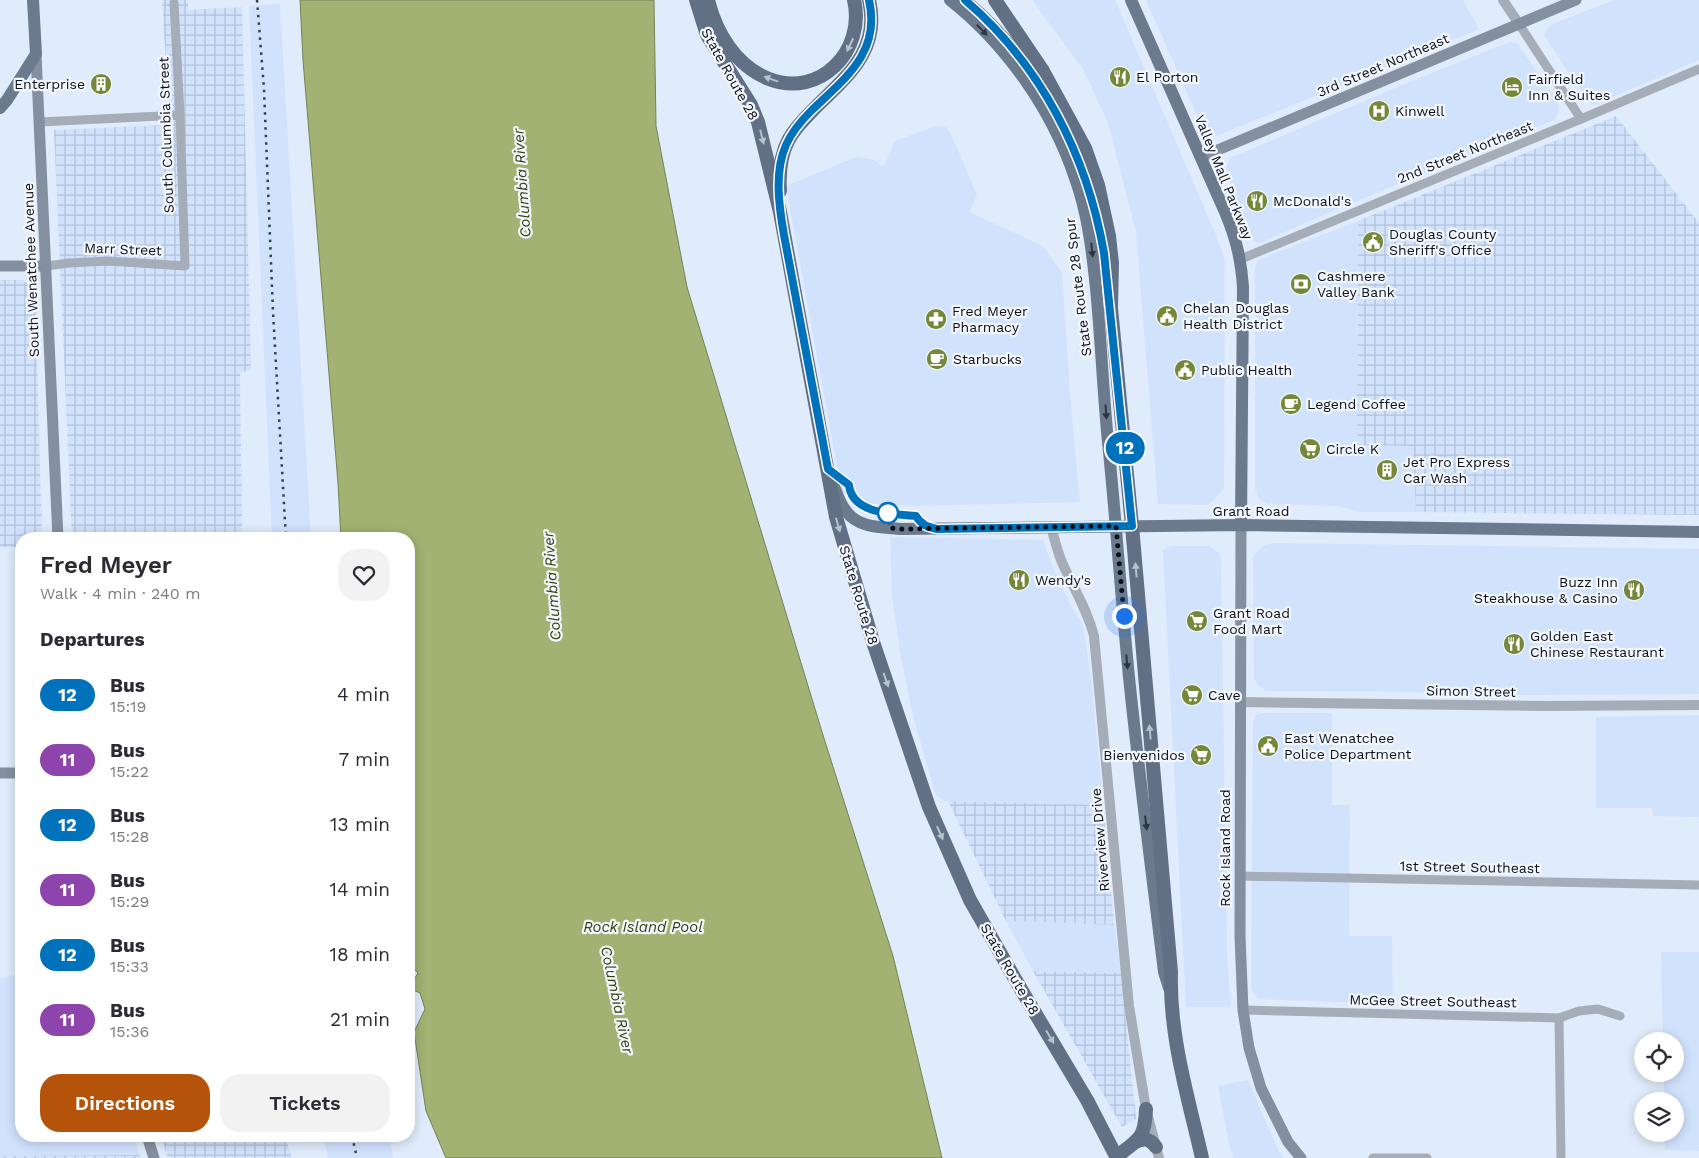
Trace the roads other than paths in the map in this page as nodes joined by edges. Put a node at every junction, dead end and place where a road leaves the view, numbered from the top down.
1 (33, 0) edge
2 (696, 0) edge
3 (708, 0) edge
4 (854, 0) edge
5 (869, 0) edge
6 (950, 0) edge
7 (965, 0) edge
8 (995, 0) edge
9 (1131, 0) edge
10 (1503, 0) edge
11 (1576, 0) edge
12 (174, 3) dead end
13 (1519, 24) junction
14 (36, 54) junction
15 (1024, 63) junction
16 (1699, 69) edge
17 (0, 108) edge
18 (180, 115) junction
19 (1581, 119) junction
20 (40, 122) junction
21 (1201, 157) junction
22 (780, 212) junction
23 (1241, 259) junction
24 (0, 266) edge
25 (46, 266) junction
26 (185, 266) joint
27 (830, 477) junction
28 (1241, 525) junction
29 (1051, 526) junction
30 (1116, 526) junction
31 (1132, 526) junction
32 (58, 532) edge
33 (1699, 532) edge
34 (1242, 702) junction
35 (1699, 705) edge
36 (0, 773) edge
37 (15, 773) edge
38 (1240, 876) junction
39 (1699, 885) edge
40 (1170, 990) junction
41 (1243, 1010) junction
42 (1620, 1016) dead end
43 (1559, 1018) junction
44 (1146, 1109) junction
45 (149, 1142) edge
46 (1135, 1142) junction
47 (1158, 1152) edge
48 (1116, 1157) edge
49 (154, 1158) edge
50 (1202, 1158) edge
51 (1301, 1158) edge
52 (1372, 1158) edge
53 (1427, 1158) edge
54 (1561, 1158) edge

1 - 14 main road, South Wenatchee Avenue
2 -> 22 highway, State Route 28
4 -> 3 highway
5 - 22 highway
6 -> 15 main road
7 - 15 main road
8 - 15 highway
9 - 21 main road, Valley Mall Parkway
10 - 13 street
11 - 13 main road, 3rd Street Northeast
12 - 18 street, South Columbia Street
13 - 19 street
13 - 21 main road, 3rd Street Northeast
14 - 17 main road
14 - 20 main road, South Wenatchee Avenue
15 -> 30 main road, State Route 28 Spur
15 - 31 highway
16 - 19 street, 2nd Street Northeast
18 - 20 street
18 - 26 street, South Columbia Street
19 - 23 street, 2nd Street Northeast
20 - 25 main road, South Wenatchee Avenue
21 - 23 main road, Valley Mall Parkway
22 - 27 highway, State Route 28
23 - 28 main road, Valley Mall Parkway
24 - 25 main road, Marr Street
25 - 26 street, Marr Street
25 - 32 main road, South Wenatchee Avenue
27 - 29 main road, Grant Road
27 -> 48 highway, State Route 28
28 - 31 main road, Grant Road
28 - 33 main road, Grant Road
28 - 34 main road, Rock Island Road
29 - 30 main road, Grant Road
29 - 44 street, Riverview Drive
30 - 31 main road, Grant Road
30 -> 40 main road, State Route 28 Spur
40 -> 31 highway
34 - 35 street, Simon Street
34 - 38 main road, Rock Island Road
36 - 37 main road
38 - 39 street, 1st Street Southeast
38 - 41 main road, Rock Island Road
40 - 50 highway
41 - 43 street, McGee Street Southeast
41 - 51 main road, Rock Island Road
42 - 43 street, McGee Street Southeast
43 - 54 street
44 - 46 highway
44 - 47 street, Riverview Drive
45 - 49 main road
46 - 47 highway
46 - 48 highway
52 - 53 street

